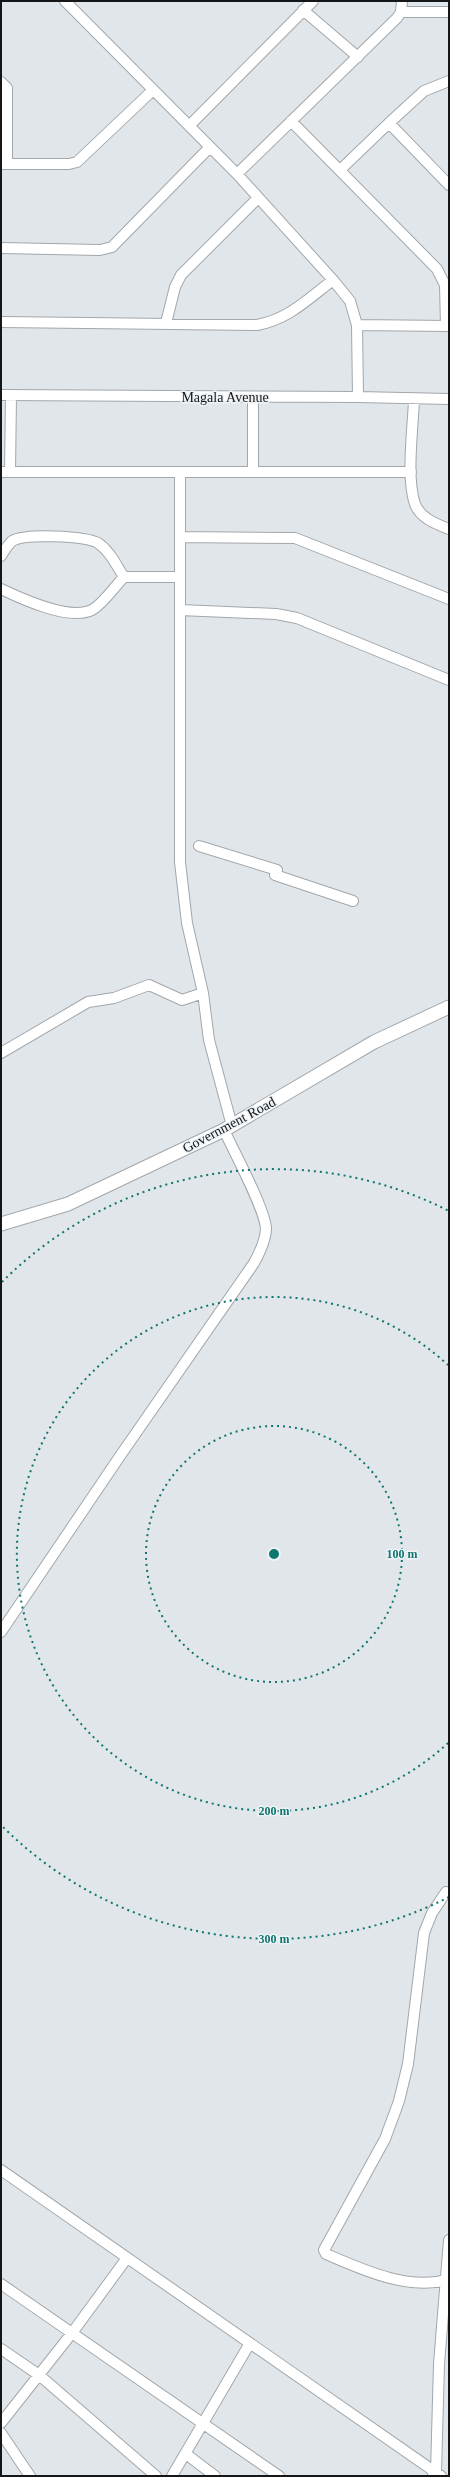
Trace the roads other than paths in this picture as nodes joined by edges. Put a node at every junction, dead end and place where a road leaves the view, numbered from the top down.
1 (65, 1) edge
2 (313, 1) edge
3 (402, 1) edge
4 (303, 10) junction
5 (401, 12) junction
6 (449, 12) edge
7 (358, 57) junction
8 (449, 81) edge
9 (1, 82) edge
10 (153, 90) junction
11 (291, 121) junction
12 (389, 123) junction
13 (189, 126) junction
14 (210, 148) junction
15 (4, 164) edge
16 (340, 170) junction
17 (237, 174) junction
18 (449, 185) edge
19 (258, 198) junction
20 (1, 248) edge
21 (333, 280) junction
22 (1, 322) edge
23 (166, 324) junction
24 (357, 325) junction
25 (447, 326) edge
26 (6, 395) edge
27 (358, 396) junction
28 (253, 398) junction
29 (449, 399) edge
30 (414, 400) junction
31 (253, 471) junction
32 (5, 472) edge
33 (411, 472) junction
34 (180, 473) junction
35 (449, 529) edge
36 (181, 537) junction
37 (1, 556) edge
38 (124, 577) junction
39 (180, 577) junction
40 (1, 589) edge
41 (449, 599) edge
42 (180, 610) junction
43 (449, 680) edge
44 (199, 846) dead end
45 (353, 901) dead end
46 (203, 993) junction
47 (449, 1008) edge
48 (1, 1053) edge
49 (228, 1128) junction
50 (1, 1224) edge
51 (1, 1632) edge
52 (446, 1892) dead end
53 (1, 2170) edge
54 (449, 2240) edge
55 (127, 2258) junction
56 (447, 2280) edge
57 (1, 2284) edge
58 (72, 2333) junction
59 (250, 2343) junction
60 (1, 2349) edge
61 (39, 2375) junction
62 (1, 2423) edge
63 (202, 2424) junction
64 (1, 2433) edge
65 (186, 2454) junction
66 (437, 2475) edge
67 (27, 2476) edge
68 (156, 2476) edge
69 (172, 2476) edge
70 (215, 2476) edge
71 (280, 2476) edge

1 - 10 street
2 - 4 street
3 - 5 street
4 - 7 street
4 - 13 street
5 - 6 street
5 - 7 street
7 - 11 street
8 - 12 street
9 - 15 street
10 - 13 street
10 - 15 street
11 - 16 street
11 - 17 street
12 - 16 street
12 - 18 street
13 - 14 street
14 - 17 street
14 - 20 street
16 - 25 street
17 - 19 street
19 - 21 street
19 - 23 street
21 - 23 street
21 - 24 street
22 - 23 street
24 - 25 street
24 - 27 street
26 - 28 street, Magala Avenue
26 - 32 street
27 - 28 street, Magala Avenue
27 - 30 street, Magala Avenue
28 - 31 street
29 - 30 street, Magala Avenue
30 - 33 street
31 - 33 street
31 - 34 street
32 - 34 street
33 - 35 street
34 - 36 street
36 - 39 street
36 - 41 street
37 - 38 street
38 - 39 street
38 - 40 street
39 - 42 street
42 - 43 street
42 - 46 street
44 - 45 street
46 - 48 street
46 - 49 street
47 - 49 street, Government Road
49 - 50 street, Government Road
49 - 51 street
52 - 56 street
53 - 55 street
54 - 56 street
55 - 58 street
55 - 59 street
56 - 66 street
57 - 58 street
58 - 61 street
58 - 63 street
59 - 63 street
59 - 66 street
60 - 61 street
61 - 62 street
61 - 68 street
63 - 65 street
63 - 71 street
64 - 67 street
65 - 69 street
65 - 70 street

